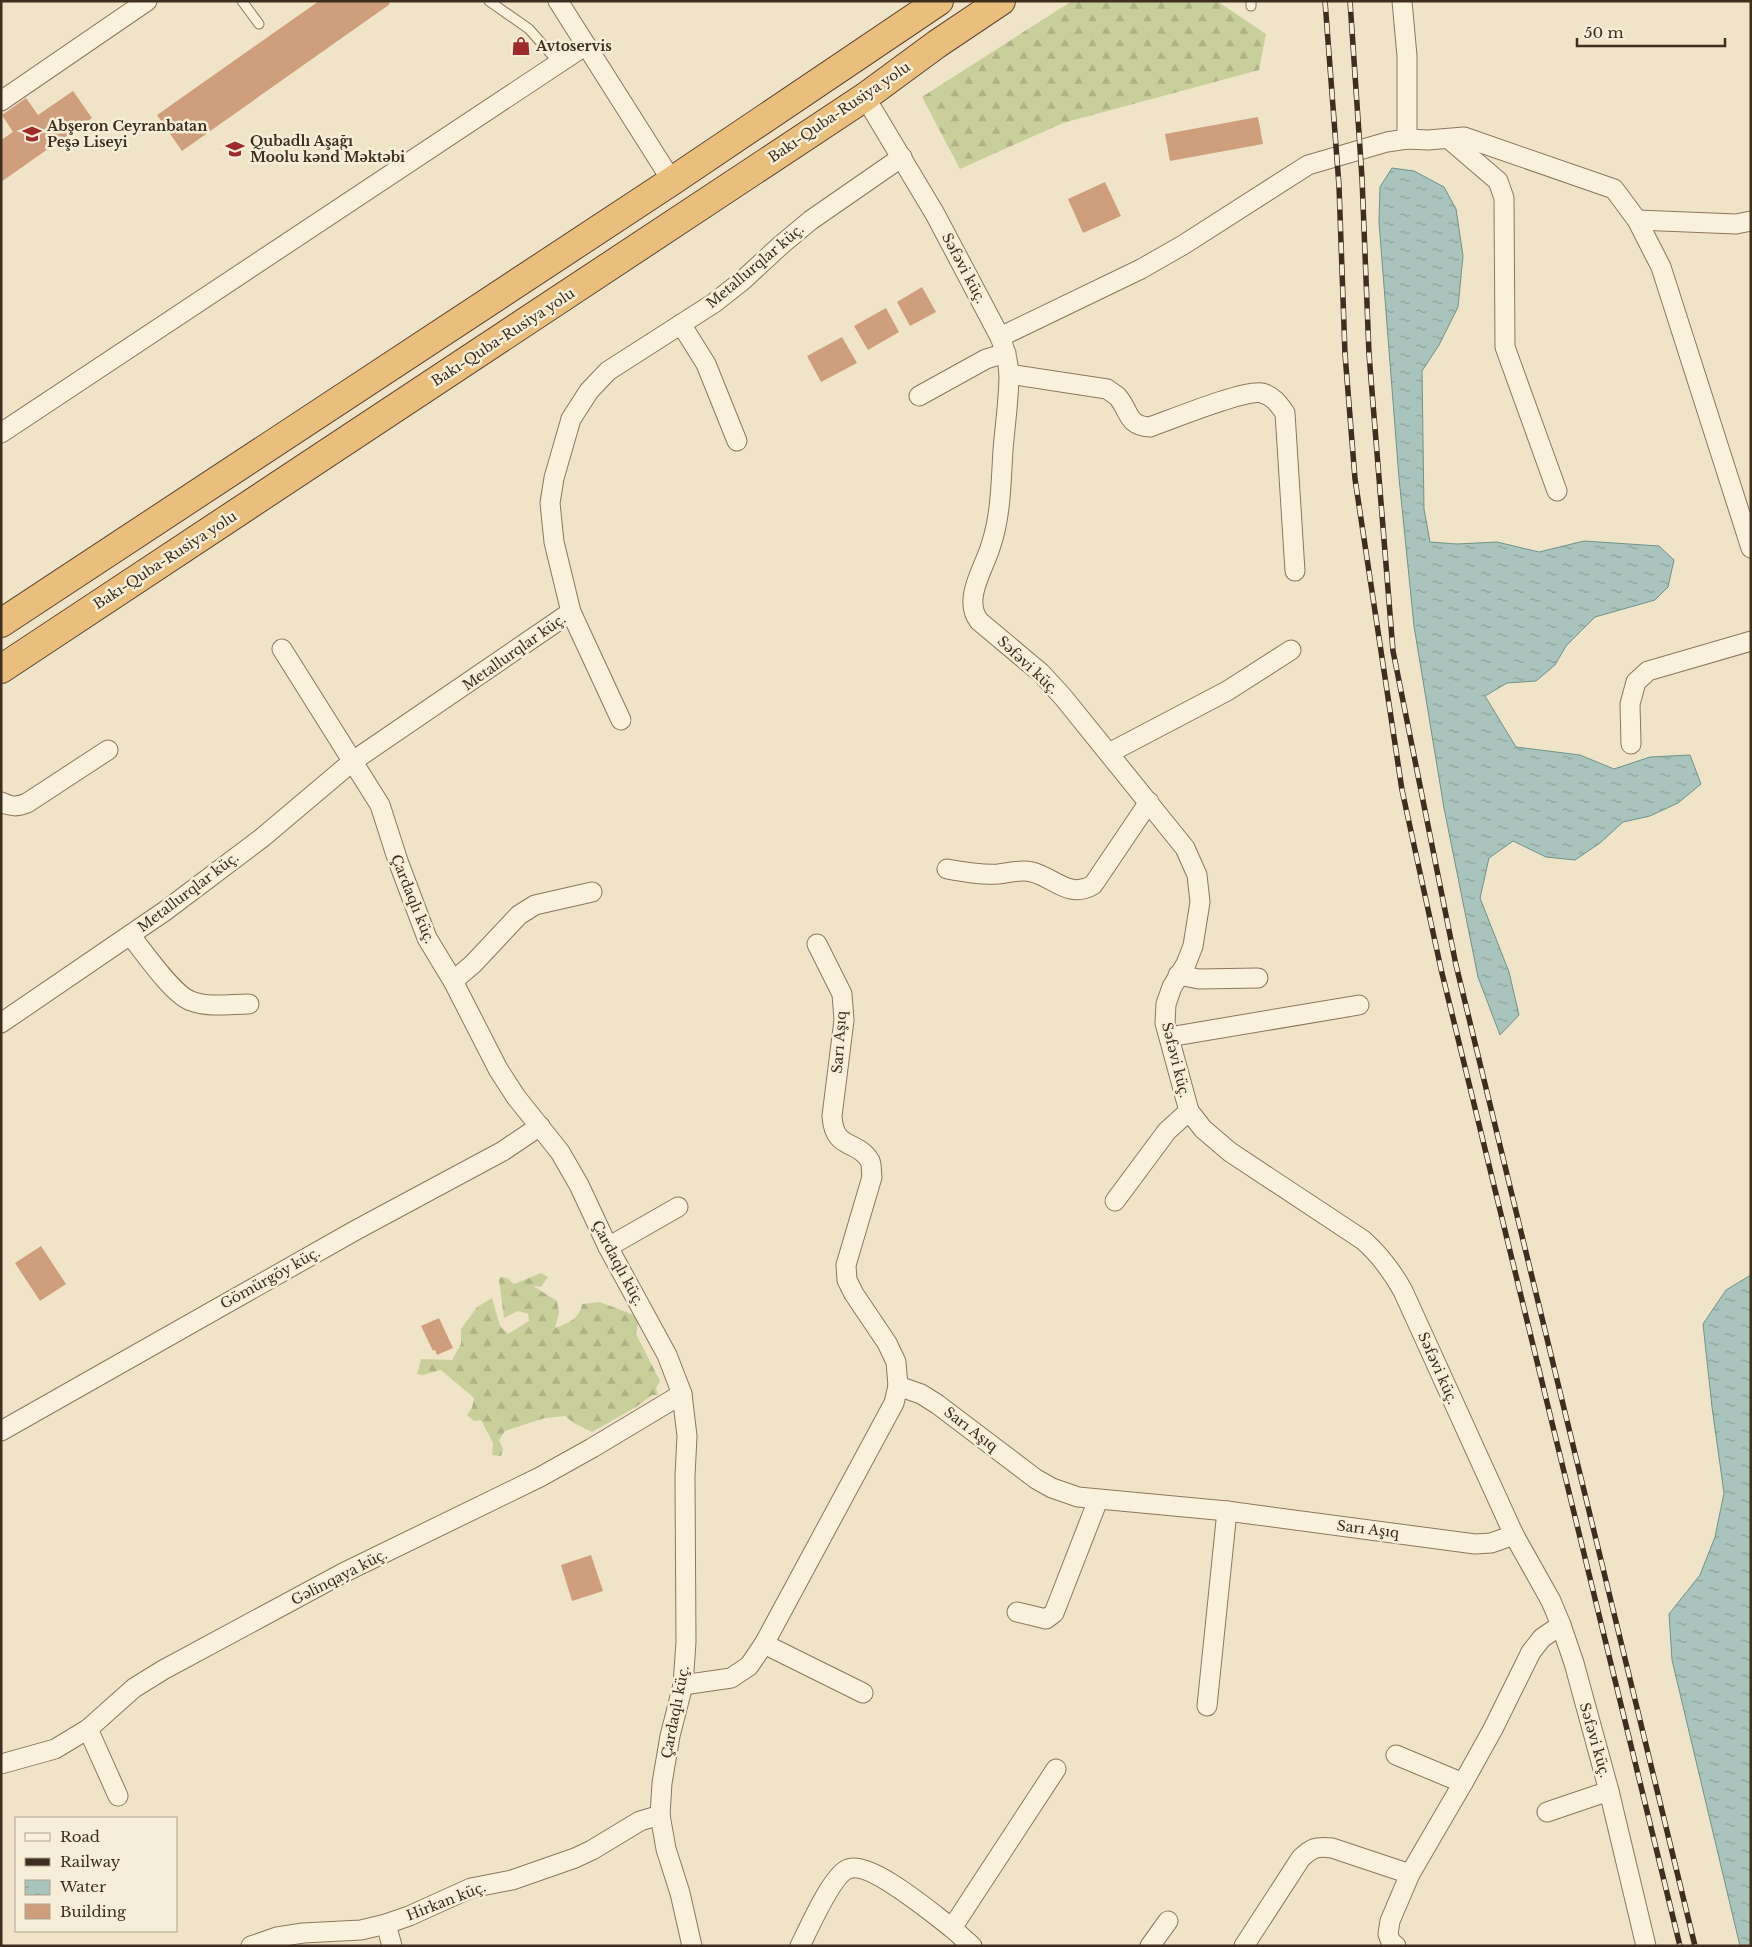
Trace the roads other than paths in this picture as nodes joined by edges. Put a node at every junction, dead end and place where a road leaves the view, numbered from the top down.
1 (146, 1) edge
2 (242, 1) edge
3 (489, 1) edge
4 (558, 1) edge
5 (939, 1) edge
6 (1001, 1) edge
7 (1402, 1) edge
8 (259, 24) dead end
9 (586, 45) junction
10 (559, 63) junction
11 (865, 97) junction
12 (1, 101) edge
13 (1408, 139) junction
14 (1449, 139) junction
15 (902, 157) junction
16 (672, 181) junction
17 (1638, 220) junction
18 (1751, 221) edge
19 (681, 324) junction
20 (1003, 345) junction
21 (1008, 374) junction
22 (919, 396) dead end
23 (1, 433) edge
24 (737, 440) dead end
25 (1557, 491) dead end
26 (1751, 548) edge
27 (1295, 570) dead end
28 (571, 612) junction
29 (1, 623) edge
30 (1751, 641) edge
31 (282, 649) dead end
32 (1291, 650) dead end
33 (1, 669) edge
34 (621, 720) dead end
35 (1631, 744) dead end
36 (108, 750) dead end
37 (1109, 752) junction
38 (353, 761) junction
39 (1, 802) edge
40 (1149, 802) junction
41 (947, 869) dead end
42 (592, 892) dead end
43 (130, 935) junction
44 (817, 944) dead end
45 (1178, 976) junction
46 (1258, 978) dead end
47 (453, 981) junction
48 (249, 1004) dead end
49 (1359, 1005) dead end
50 (1, 1023) edge
51 (1169, 1037) junction
52 (1189, 1111) junction
53 (540, 1126) junction
54 (1115, 1201) dead end
55 (678, 1207) dead end
56 (608, 1247) junction
57 (898, 1386) junction
58 (682, 1394) junction
59 (1, 1431) edge
60 (1098, 1500) junction
61 (1227, 1511) junction
62 (1514, 1535) junction
63 (1018, 1612) dead end
64 (1561, 1625) junction
65 (764, 1644) junction
66 (683, 1686) junction
67 (863, 1693) dead end
68 (1207, 1706) dead end
69 (88, 1730) junction
70 (1396, 1755) dead end
71 (1, 1764) edge
72 (1056, 1769) dead end
73 (1464, 1783) junction
74 (1609, 1791) junction
75 (118, 1796) dead end
76 (1547, 1812) dead end
77 (660, 1815) junction
78 (1410, 1874) junction
79 (1168, 1921) dead end
80 (386, 1924) junction
81 (952, 1928) junction
82 (250, 1946) edge
83 (392, 1946) edge
84 (692, 1946) edge
85 (800, 1946) edge
86 (972, 1946) edge
87 (1150, 1946) edge
88 (1244, 1946) edge
89 (1396, 1946) edge
90 (1646, 1946) edge

1 - 12 street
2 - 8 lane
3 - 10 lane
4 - 9 street
5 - 16 highway
6 - 11 highway, Bakı-Quba-Rusiya yolu
7 - 13 street
9 - 10 street
9 - 16 street
10 - 23 street
11 - 15 street, Səfəvi küç.
11 - 33 highway, Bakı-Quba-Rusiya yolu
13 - 14 street
13 - 20 street
14 - 17 street
14 - 25 street
15 - 19 street, Metallurqlar küç.
15 - 20 street, Səfəvi küç.
16 - 29 highway
17 - 18 street
17 - 26 street
19 - 24 street
19 - 28 street, Metallurqlar küç.
20 - 21 street, Səfəvi küç.
20 - 22 street
21 - 27 street
21 - 37 street, Səfəvi küç.
28 - 34 street
28 - 38 street, Metallurqlar küç.
30 - 35 street
31 - 38 street, Çardaqlı küç.
32 - 37 street
36 - 39 street
37 - 40 street, Səfəvi küç.
38 - 43 street, Metallurqlar küç.
38 - 47 street, Çardaqlı küç.
40 - 41 street
40 - 45 street, Səfəvi küç.
42 - 47 street
43 - 48 street
43 - 50 street, Metallurqlar küç.
44 - 57 street, Sarı Aşıq
45 - 46 street
45 - 51 street, Səfəvi küç.
47 - 53 street, Çardaqlı küç.
49 - 51 street
51 - 52 street, Səfəvi küç.
52 - 54 street
52 - 62 street, Səfəvi küç.
53 - 56 street, Çardaqlı küç.
53 - 59 street, Gömürgöy küç.
55 - 56 street
56 - 58 street, Çardaqlı küç.
57 - 60 street, Sarı Aşıq
57 - 65 street
58 - 66 street, Çardaqlı küç.
58 - 69 street, Gəlinqaya küç.
60 - 61 street, Sarı Aşıq
60 - 63 street
61 - 62 street, Sarı Aşıq
61 - 68 street
62 - 64 street, Səfəvi küç.
64 - 73 street
64 - 74 street, Səfəvi küç.
65 - 66 street
65 - 67 street
66 - 77 street, Çardaqlı küç.
69 - 71 street, Gəlinqaya küç.
69 - 75 street
70 - 73 street
72 - 81 street
73 - 78 street
74 - 76 street
74 - 90 street, Səfəvi küç.
77 - 80 street, Hirkan küç.
77 - 84 street, Çardaqlı küç.
78 - 88 street
78 - 89 street
79 - 87 street
80 - 82 street, Hirkan küç.
80 - 83 street
81 - 85 street
81 - 86 street

